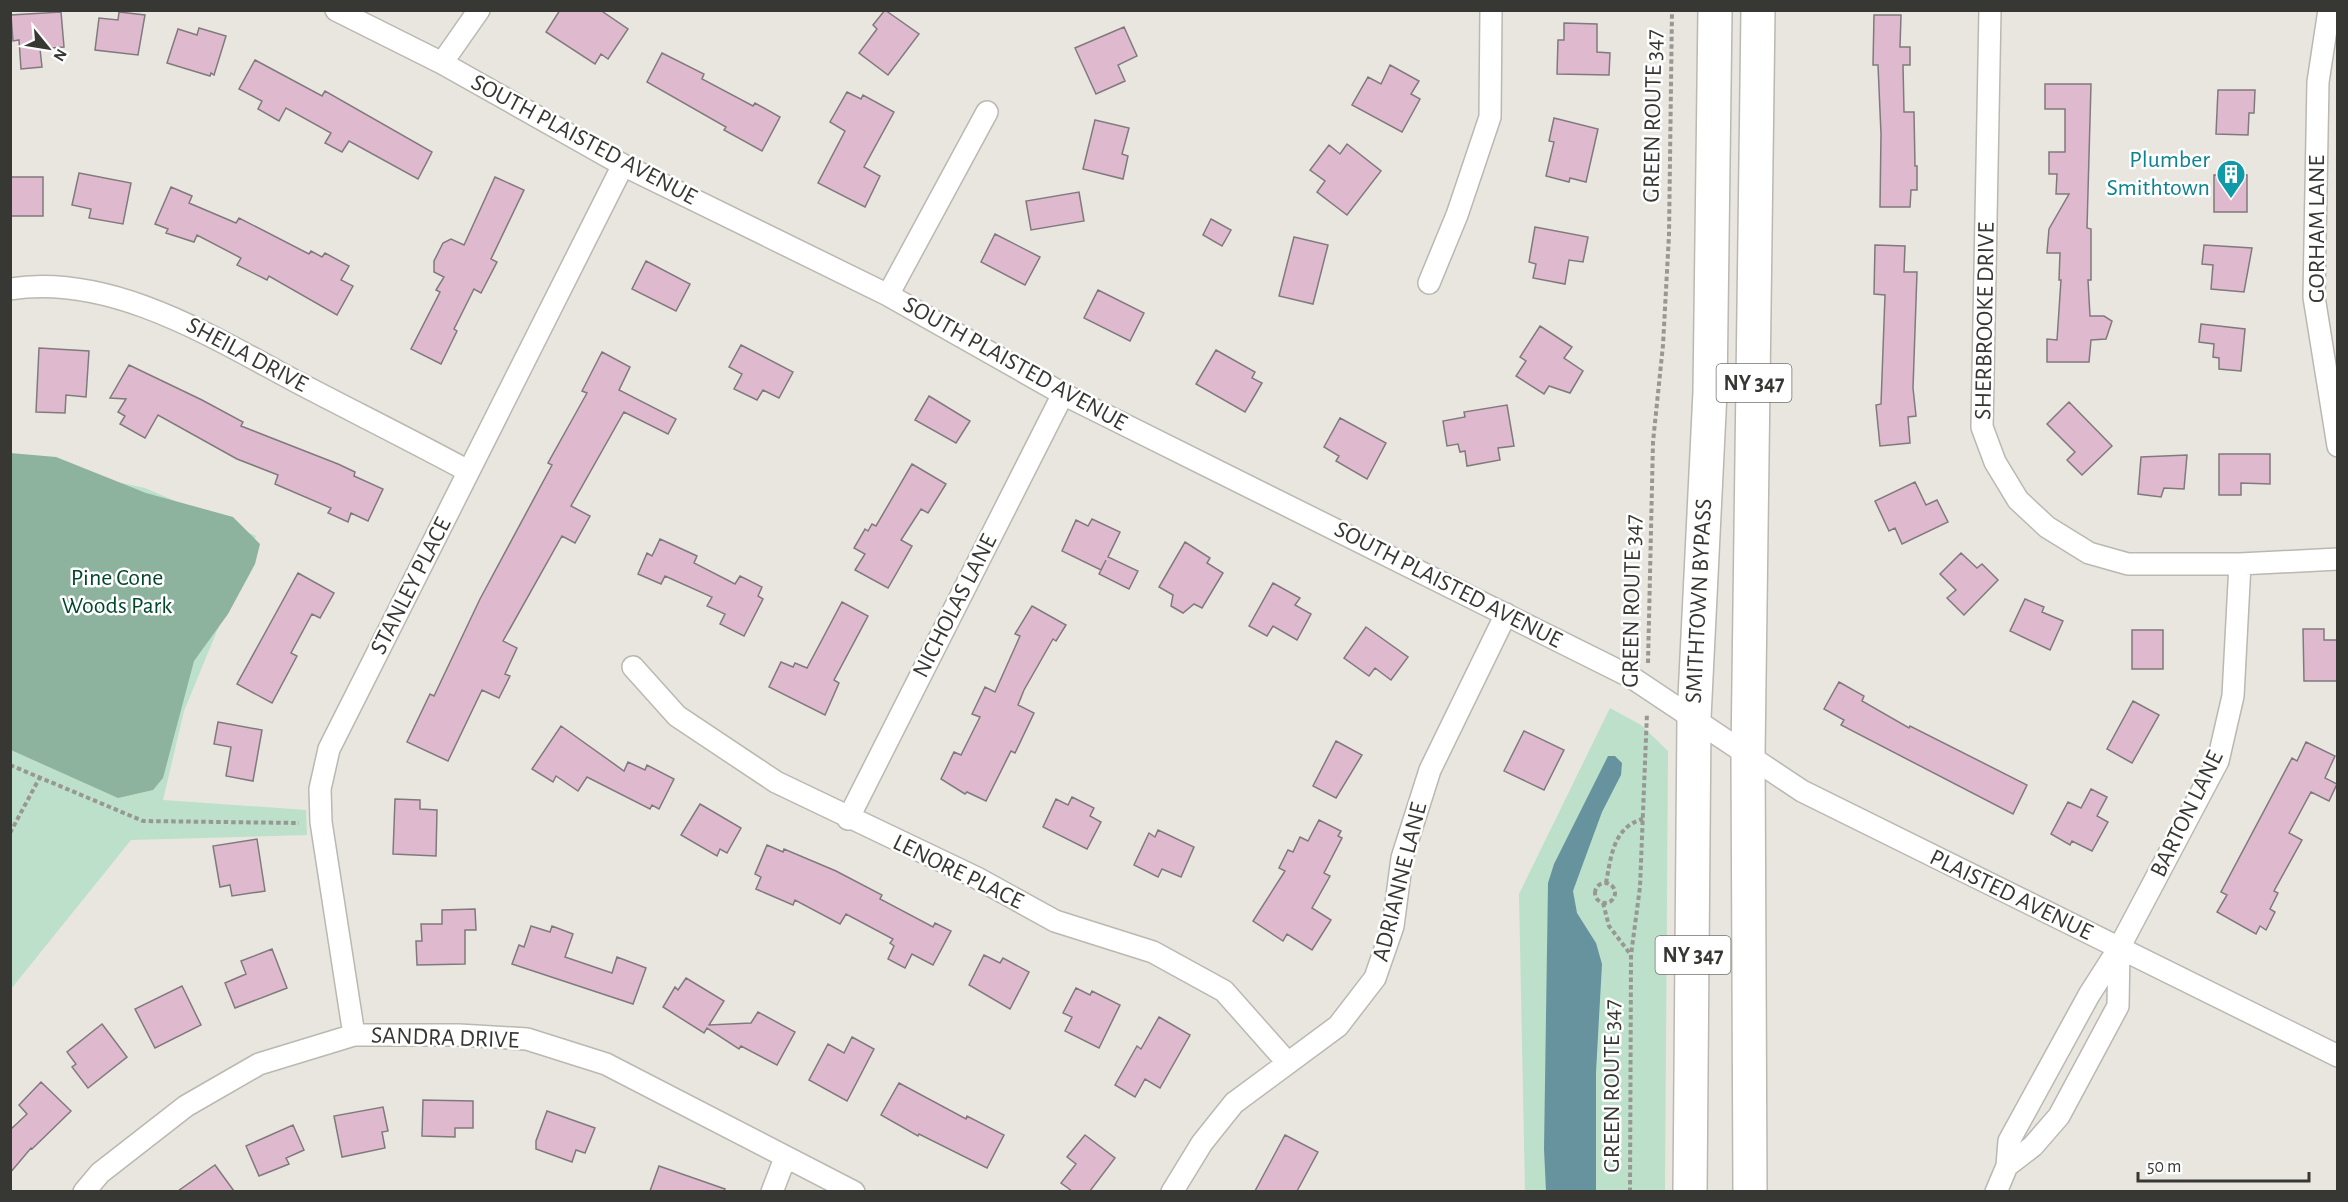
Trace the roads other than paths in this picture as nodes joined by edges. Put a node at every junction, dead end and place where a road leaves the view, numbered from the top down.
1 (336, 10) edge
2 (479, 10) edge
3 (1491, 10) edge
4 (1715, 10) edge
5 (1758, 10) edge
6 (1990, 10) edge
7 (2329, 10) edge
8 (442, 63) junction
9 (987, 112) dead end
10 (623, 165) junction
11 (1429, 283) dead end
12 (10, 289) edge
13 (888, 295) junction
14 (1063, 394) junction
15 (2337, 446) edge
16 (468, 471) junction
17 (2337, 559) edge
18 (2240, 564) junction
19 (1506, 614) junction
20 (633, 667) dead end
21 (1694, 718) junction
22 (1748, 755) junction
23 (848, 819) junction
24 (2119, 948) junction
25 (354, 1035) junction
26 (2067, 1036) junction
27 (2094, 1051) junction
28 (2337, 1056) edge
29 (1287, 1062) junction
30 (785, 1158) junction
31 (2007, 1166) junction
32 (84, 1191) edge
33 (772, 1191) edge
34 (854, 1191) edge
35 (1172, 1191) edge
36 (1690, 1191) edge
37 (1750, 1191) edge
38 (1996, 1191) edge

1 - 8 street, SOUTH PLAISTED AVENUE
2 - 8 street
3 - 11 street
4 - 21 highway, SMITHTOWN BYPASS / NY 347
5 - 22 highway, SMITHTOWN BYPASS / NY 347
6 - 18 street, SHERBROOKE DRIVE
7 - 15 street, GORHAM LANE
8 - 10 street, SOUTH PLAISTED AVENUE
9 - 13 street
10 - 13 street, SOUTH PLAISTED AVENUE
10 - 16 street, STANLEY PLACE
12 - 16 street, SHEILA DRIVE
13 - 14 street, SOUTH PLAISTED AVENUE
14 - 19 street, SOUTH PLAISTED AVENUE
14 - 23 street, NICHOLAS LANE
16 - 25 street, STANLEY PLACE
17 - 18 street, SHERBROOKE DRIVE
18 - 24 street, BARTON LANE
19 - 21 street, SOUTH PLAISTED AVENUE
19 - 29 street, ADRIANNE LANE
20 - 23 street, LENORE PLACE
21 - 22 street, PLAISTED AVENUE
21 - 36 highway, SMITHTOWN BYPASS / NY 347
22 - 24 street, PLAISTED AVENUE
22 - 37 highway, SMITHTOWN BYPASS / NY 347
23 - 29 street, LENORE PLACE
24 - 26 street, BARTON LANE
24 - 27 street
24 - 28 street, PLAISTED AVENUE
25 - 30 street, SANDRA DRIVE
25 - 32 street, SANDRA DRIVE
26 - 27 street
26 - 31 street, BARTON LANE
27 - 31 street
29 - 35 street, ADRIANNE LANE
30 - 33 street
30 - 34 street, SANDRA DRIVE
31 - 38 street

